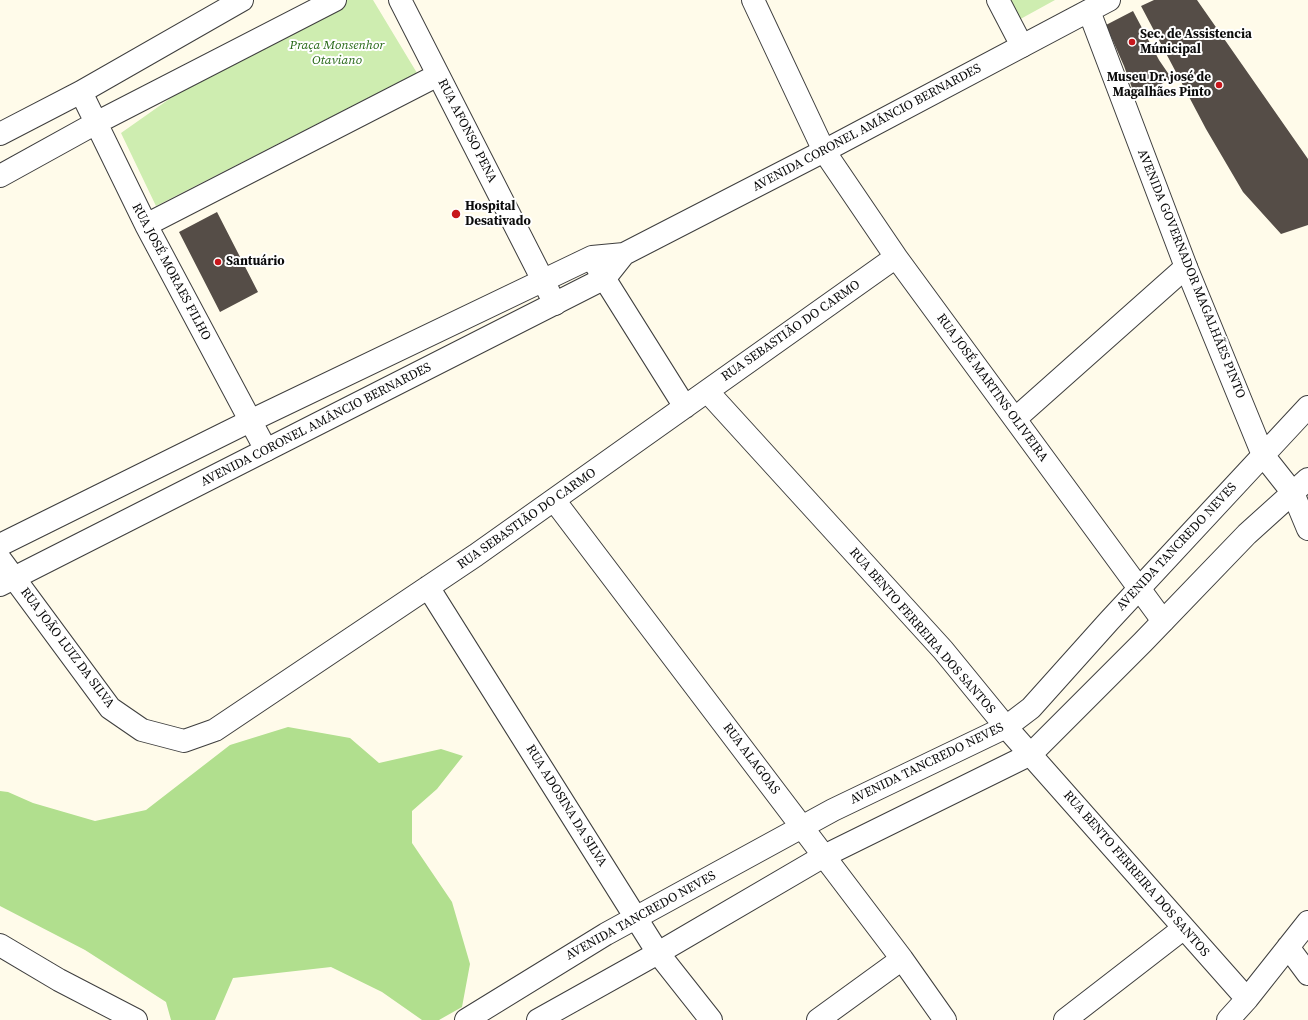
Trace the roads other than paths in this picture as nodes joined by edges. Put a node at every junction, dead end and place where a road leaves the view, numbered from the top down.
1 (335, 0) edge
2 (400, 0) edge
3 (753, 0) edge
4 (998, 0) edge
5 (1109, 0) edge
6 (235, 2) edge
7 (1089, 11) junction
8 (1022, 46) junction
9 (438, 75) junction
10 (81, 92) junction
11 (96, 123) junction
12 (0, 134) edge
13 (824, 151) junction
14 (0, 176) edge
15 (146, 225) junction
16 (624, 254) junction
17 (592, 257) junction
18 (896, 257) junction
19 (1186, 267) junction
20 (604, 278) junction
21 (543, 281) junction
22 (555, 304) junction
23 (707, 391) junction
24 (685, 407) junction
25 (1308, 407) edge
26 (1015, 419) junction
27 (250, 421) junction
28 (266, 450) junction
29 (1263, 455) junction
30 (1300, 486) edge
31 (554, 500) junction
32 (1308, 529) edge
33 (0, 545) edge
34 (0, 559) edge
35 (7, 582) edge
36 (428, 587) junction
37 (1139, 589) junction
38 (1163, 621) junction
39 (1006, 727) junction
40 (142, 730) joint
41 (1031, 754) junction
42 (802, 827) junction
43 (824, 856) junction
44 (636, 918) junction
45 (1308, 922) edge
46 (1184, 928) junction
47 (0, 945) edge
48 (1288, 947) junction
49 (658, 952) junction
50 (902, 959) junction
51 (1308, 974) edge
52 (1247, 999) junction
53 (136, 1020) edge
54 (466, 1020) edge
55 (538, 1020) edge
56 (711, 1020) edge
57 (818, 1020) edge
58 (945, 1020) edge
59 (1065, 1020) edge
60 (1228, 1020) edge

1 - 11 street
2 - 9 street, RUA AFONSO PENA
3 - 13 street, RUA JOSÉ MARTINS OLIVEIRA
4 - 8 street
5 - 7 street, AVENIDA CORONEL AMÂNCIO BERNARDES
6 - 10 street
7 - 8 street, AVENIDA CORONEL AMÂNCIO BERNARDES
7 - 19 street, AVENIDA GOVERNADOR MAGALHÃES PINTO
8 - 13 street, AVENIDA CORONEL AMÂNCIO BERNARDES
9 - 15 street
9 - 21 street, RUA AFONSO PENA
10 - 11 street, RUA JOSÉ MORAES FILHO
10 - 12 street
11 - 14 street
11 - 15 street, RUA JOSÉ MORAES FILHO
13 - 16 street, AVENIDA CORONEL AMÂNCIO BERNARDES
13 - 18 street, RUA JOSÉ MARTINS OLIVEIRA
15 - 27 street, RUA JOSÉ MORAES FILHO
16 - 17 street, AVENIDA CORONEL AMÂNCIO BERNARDES
16 - 20 street, AVENIDA CORONEL AMÂNCIO BERNARDES
17 - 20 street
17 - 21 street, AVENIDA CORONEL AMÂNCIO BERNARDES
18 - 23 street, RUA SEBASTIÃO DO CARMO
18 - 26 street, RUA JOSÉ MARTINS OLIVEIRA
19 - 26 street
19 - 29 street, AVENIDA GOVERNADOR MAGALHÃES PINTO
20 - 22 street, AVENIDA CORONEL AMÂNCIO BERNARDES
20 - 24 street
21 - 22 street, RUA AFONSO PENA
21 - 27 street, AVENIDA CORONEL AMÂNCIO BERNARDES
22 - 28 street, AVENIDA CORONEL AMÂNCIO BERNARDES
23 - 24 street, RUA SEBASTIÃO DO CARMO
23 - 39 street, RUA BENTO FERREIRA DOS SANTOS
24 - 31 street, RUA SEBASTIÃO DO CARMO
25 - 29 street, AVENIDA TANCREDO NEVES
26 - 37 street, RUA JOSÉ MARTINS OLIVEIRA
27 - 28 street, RUA JOSÉ MORAES FILHO
27 - 33 street, AVENIDA CORONEL AMÂNCIO BERNARDES
28 - 35 street, AVENIDA CORONEL AMÂNCIO BERNARDES
29 - 30 street, AVENIDA GOVERNADOR MAGALHÃES PINTO
29 - 37 street, AVENIDA TANCREDO NEVES
30 - 32 street, AVENIDA GOVERNADOR MAGALHÃES PINTO
30 - 38 street
31 - 36 street, RUA SEBASTIÃO DO CARMO
31 - 42 street, RUA ALAGOAS
34 - 35 street, RUA JOÃO LUIZ DA SILVA
35 - 40 street, RUA JOÃO LUIZ DA SILVA
36 - 40 street, RUA SEBASTIÃO DO CARMO
36 - 44 street, RUA ADOSINA DA SILVA
37 - 38 street, RUA JOSÉ MARTINS OLIVEIRA
37 - 39 street, AVENIDA TANCREDO NEVES
38 - 41 street
39 - 41 street, RUA BENTO FERREIRA DOS SANTOS
39 - 42 street, AVENIDA TANCREDO NEVES
41 - 43 street
41 - 46 street, RUA BENTO FERREIRA DOS SANTOS
42 - 43 street, RUA ALAGOAS
42 - 44 street, AVENIDA TANCREDO NEVES
43 - 49 street
43 - 50 street, RUA ALAGOAS
44 - 49 street, RUA ADOSINA DA SILVA
44 - 54 street, AVENIDA TANCREDO NEVES
45 - 48 street
46 - 52 street, RUA BENTO FERREIRA DOS SANTOS
46 - 59 street
47 - 53 street
48 - 51 street
48 - 52 street
49 - 55 street
49 - 56 street, RUA ADOSINA DA SILVA
50 - 57 street
50 - 58 street, RUA ALAGOAS
52 - 60 street

